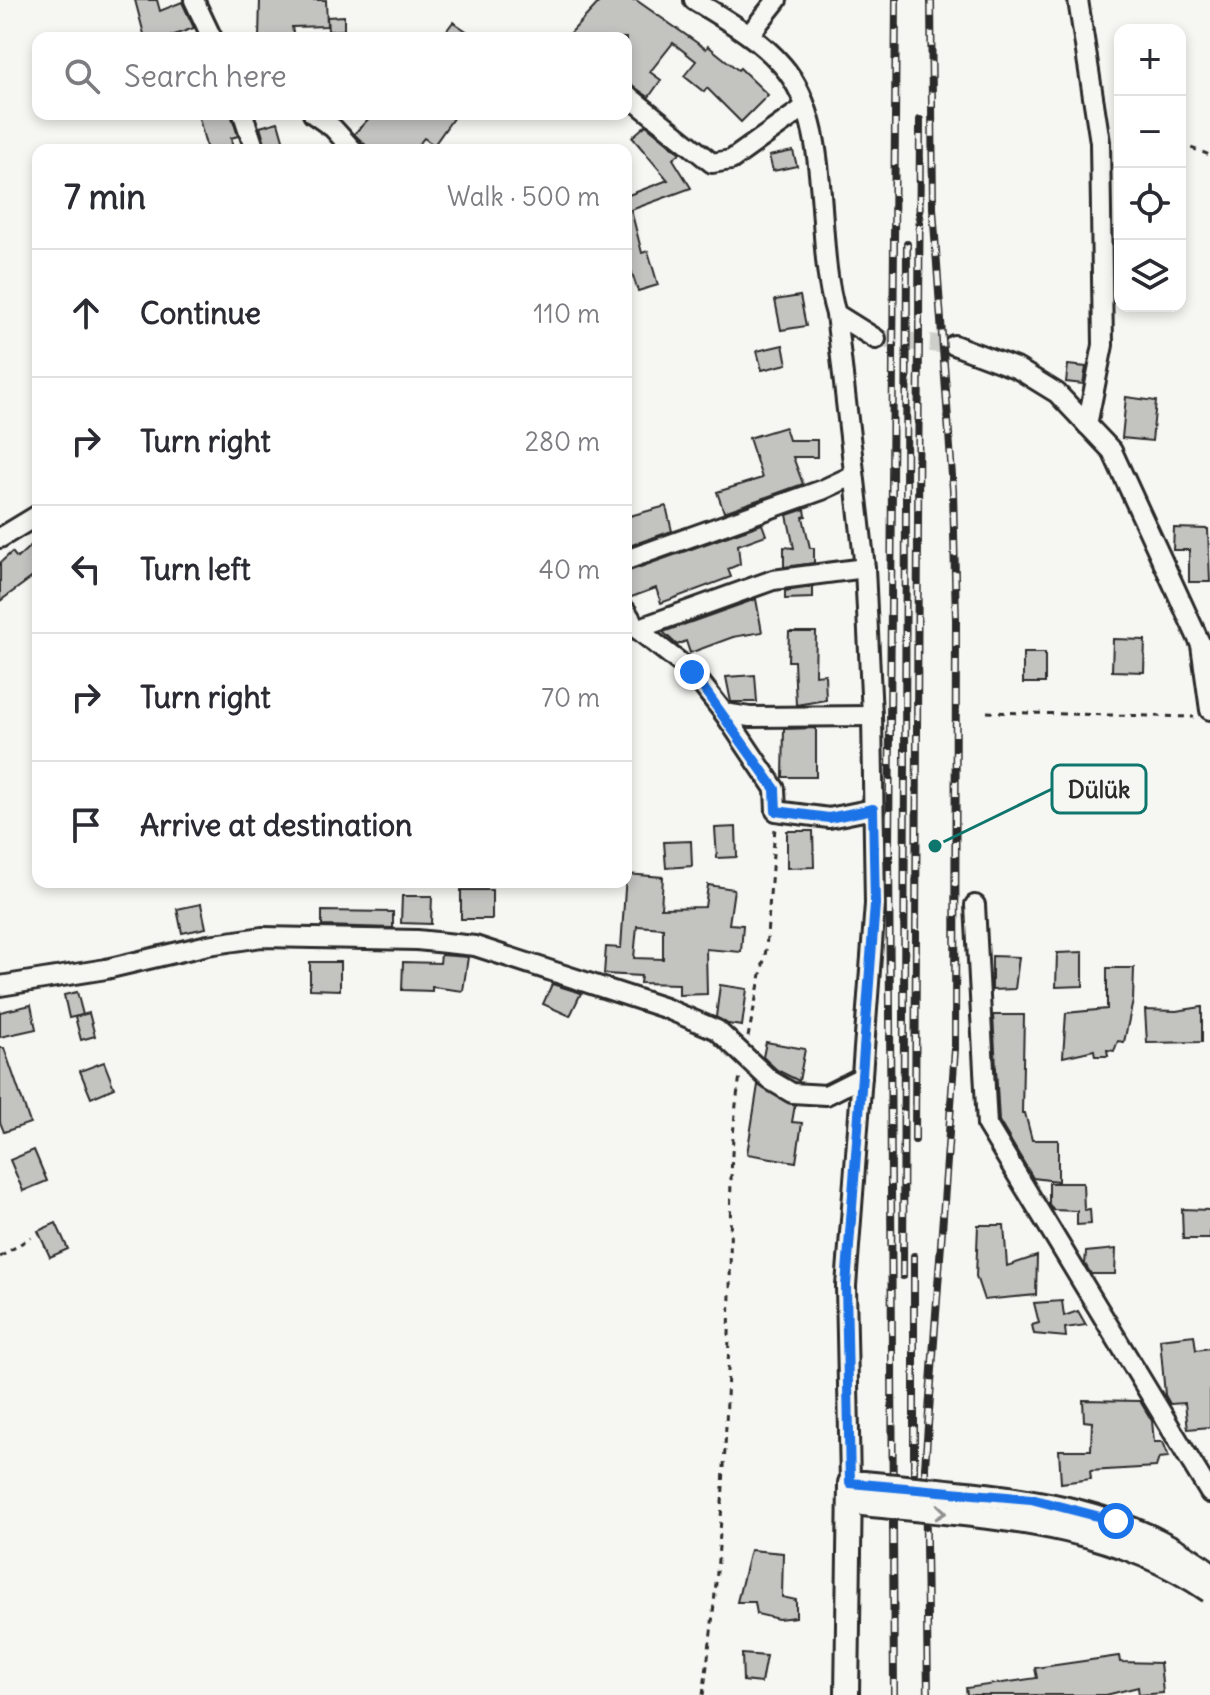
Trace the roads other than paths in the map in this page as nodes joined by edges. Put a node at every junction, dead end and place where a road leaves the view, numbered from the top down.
1 (194, 0) edge
2 (694, 0) edge
3 (777, 0) edge
4 (1078, 0) edge
5 (209, 32) edge
6 (749, 35) junction
7 (632, 99) edge
8 (805, 107) junction
9 (245, 120) edge
10 (322, 120) edge
11 (253, 144) edge
12 (348, 144) edge
13 (836, 314) junction
14 (876, 339) tunnel mouth
15 (954, 345) tunnel mouth
16 (1087, 425) junction
17 (854, 475) junction
18 (32, 519) edge
19 (0, 538) edge
20 (632, 558) edge
21 (865, 568) junction
22 (632, 621) edge
23 (637, 629) junction
24 (724, 713) junction
25 (1202, 714) edge
26 (872, 716) junction
27 (873, 809) junction
28 (975, 905) dead end
29 (0, 986) edge
30 (862, 1077) junction
31 (1210, 1493) edge
32 (857, 1494) junction
33 (1210, 1573) edge
34 (1210, 1591) edge
35 (847, 1695) edge

1 - 5 street
2 - 6 street
3 - 6 street
4 - 16 street
6 - 8 street
7 - 8 street
8 - 13 street
9 - 11 street
10 - 12 street
13 - 14 street
13 - 17 street
15 - 16 street
16 - 25 street
17 - 20 street
17 - 21 street
18 - 19 street
21 - 23 street
21 - 26 street
22 - 23 street
23 - 24 street
24 - 26 street
24 - 27 street
26 - 27 street
27 - 30 street
28 - 31 street
29 - 30 street
30 - 32 street
32 - 33 street, bridge
32 -> 34 street, bridge
32 - 35 street

